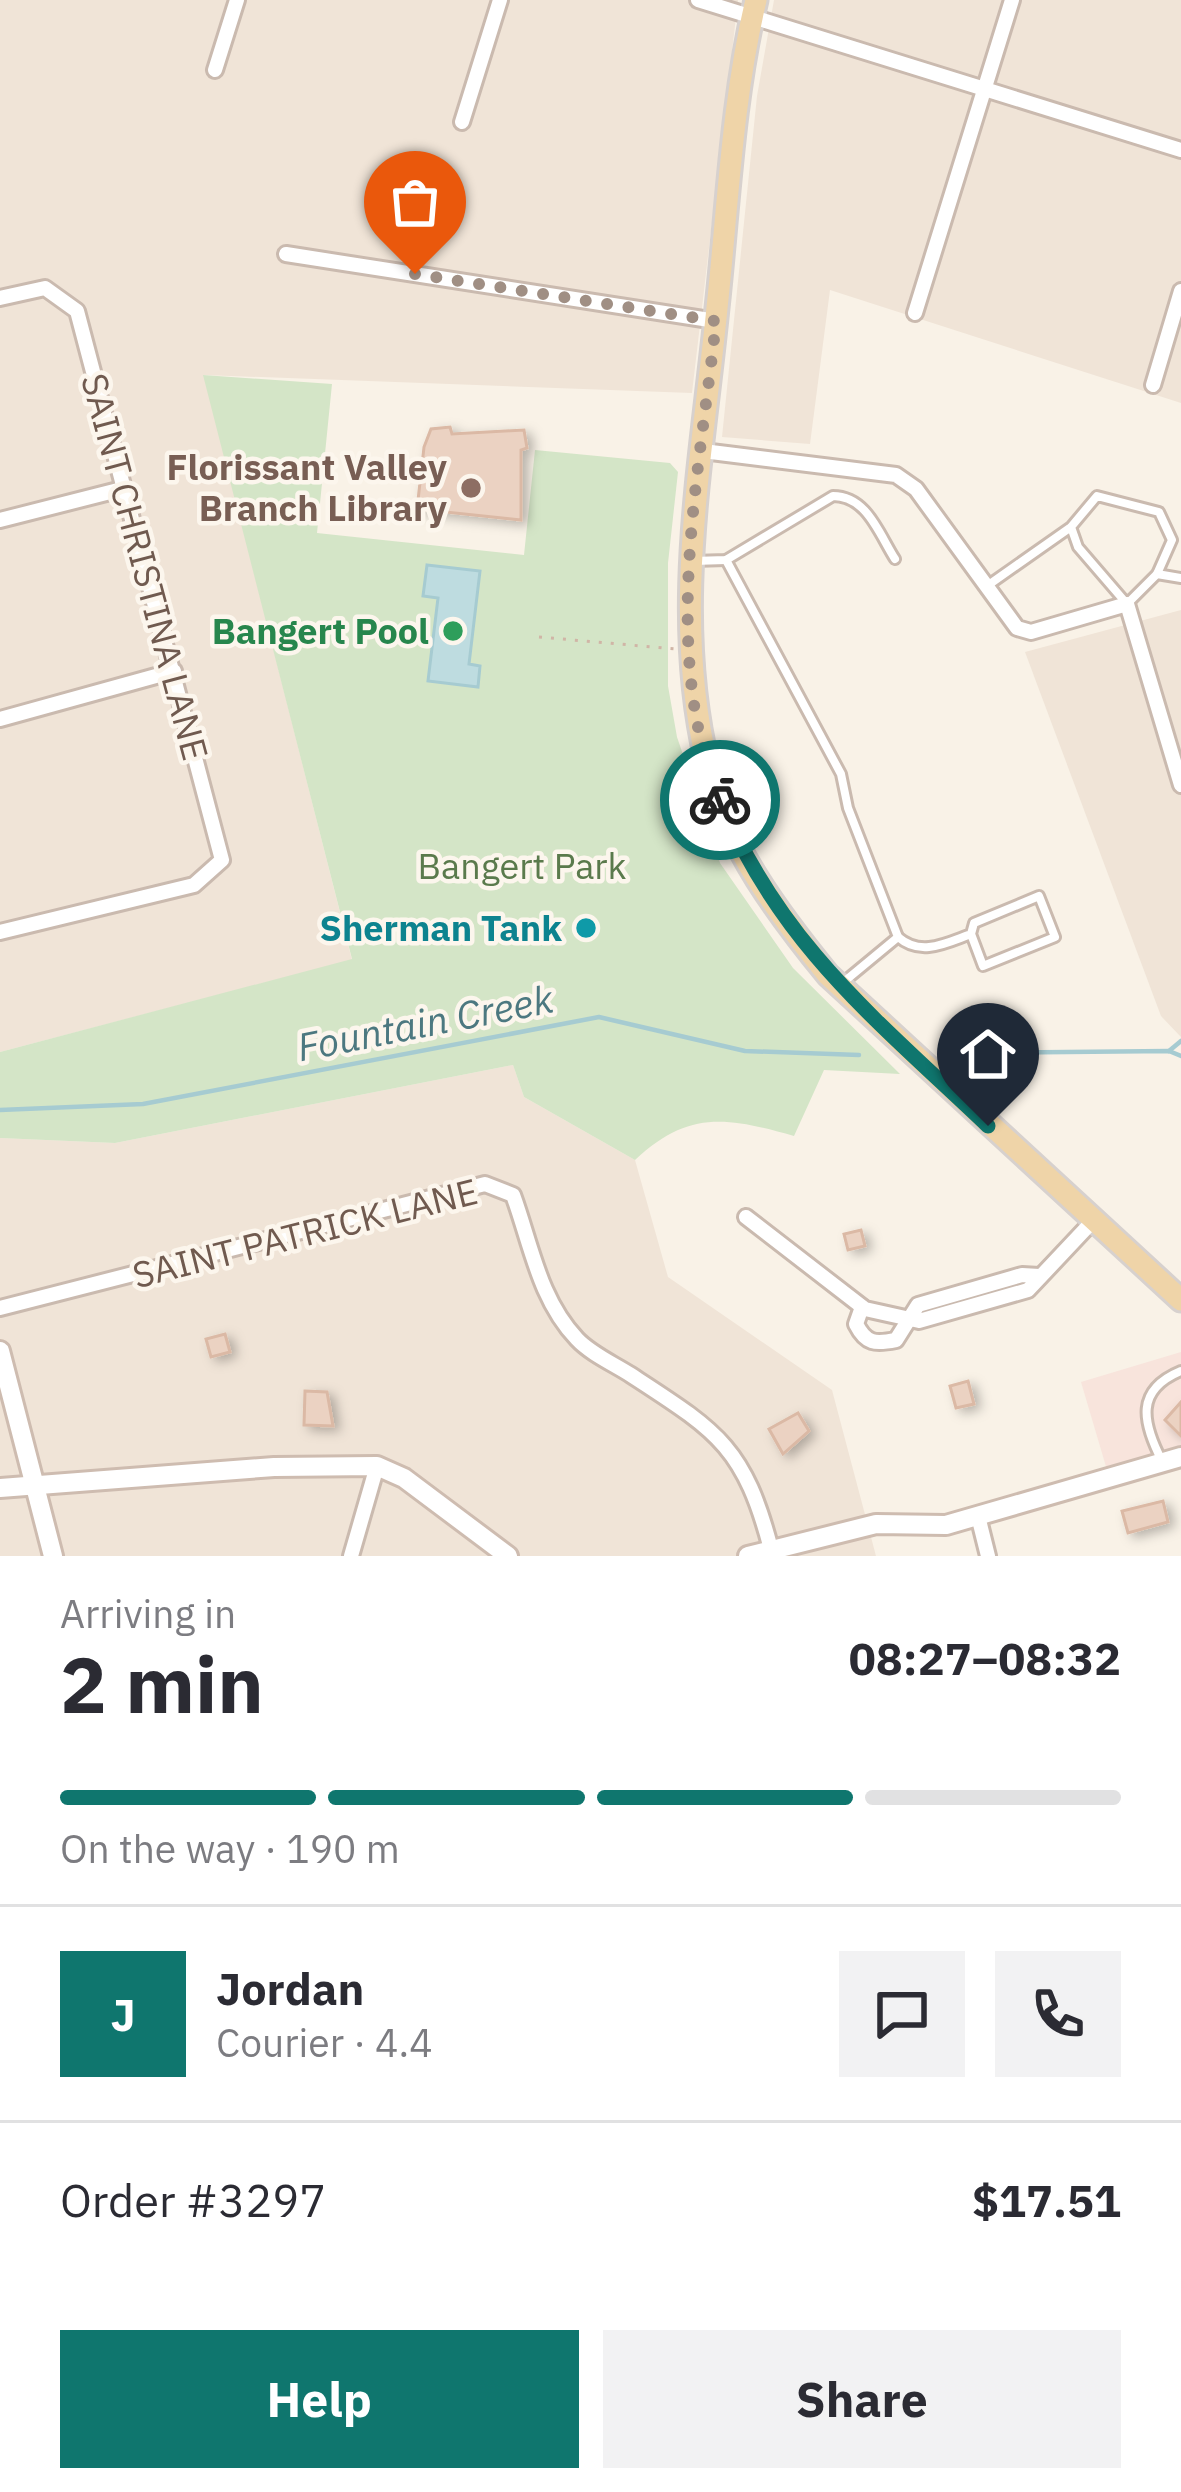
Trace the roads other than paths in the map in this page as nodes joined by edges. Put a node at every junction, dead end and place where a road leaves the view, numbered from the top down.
1 (237, 0) edge
2 (500, 0) edge
3 (698, 0) edge
4 (1012, 0) edge
5 (754, 8) edge
6 (215, 70) dead end
7 (984, 89) junction
8 (462, 122) dead end
9 (1181, 150) edge
10 (286, 254) dead end
11 (1181, 291) edge
12 (0, 298) edge
13 (915, 314) dead end
14 (716, 321) junction
15 (1153, 386) dead end
16 (703, 451) junction
17 (122, 489) junction
18 (0, 520) edge
19 (1071, 527) junction
20 (895, 559) dead end
21 (726, 560) junction
22 (692, 562) junction
23 (1157, 574) junction
24 (1181, 578) edge
25 (986, 587) junction
26 (1127, 604) junction
27 (174, 671) junction
28 (0, 719) edge
29 (1181, 785) edge
30 (0, 932) edge
31 (970, 934) junction
32 (898, 937) junction
33 (839, 986) junction
34 (746, 1217) dead end
35 (1091, 1222) junction
36 (1181, 1300) edge
37 (862, 1307) junction
38 (0, 1308) edge
39 (906, 1316) junction
40 (0, 1351) edge
41 (1181, 1371) edge
42 (1172, 1460) edge
43 (377, 1466) junction
44 (0, 1487) edge
45 (35, 1487) junction
46 (979, 1516) junction
47 (771, 1549) junction
48 (53, 1556) edge
49 (352, 1556) edge
50 (508, 1556) edge
51 (748, 1556) edge
52 (988, 1556) edge

1 - 6 street
2 - 8 street
3 - 5 street
4 - 7 street
5 - 7 street
5 - 14 main road
7 - 9 street
7 - 13 street
10 - 14 street
11 - 15 street
12 - 17 street, SAINT CHRISTINA LANE
14 - 16 main road
16 - 22 main road
16 - 25 street
17 - 18 street
17 - 27 street, SAINT CHRISTINA LANE
19 - 23 lane
19 - 25 lane
19 - 26 lane
20 - 21 lane
21 - 22 lane
21 - 32 lane
22 - 33 main road
23 - 24 lane
23 - 26 lane
25 - 26 street
26 - 29 street
27 - 28 street
27 - 30 street, SAINT CHRISTINA LANE
31 - 31 lane
31 - 32 lane
32 - 33 lane
33 - 35 main road
34 - 37 street
35 - 36 main road
35 - 39 street
37 - 39 street
37 - 39 street
38 - 47 street, SAINT PATRICK LANE
40 - 45 street
41 - 42 lane
42 - 46 street
43 - 45 street
43 - 49 street
43 - 50 street
44 - 45 street
45 - 48 street
46 - 47 street
46 - 52 street
47 - 51 street

